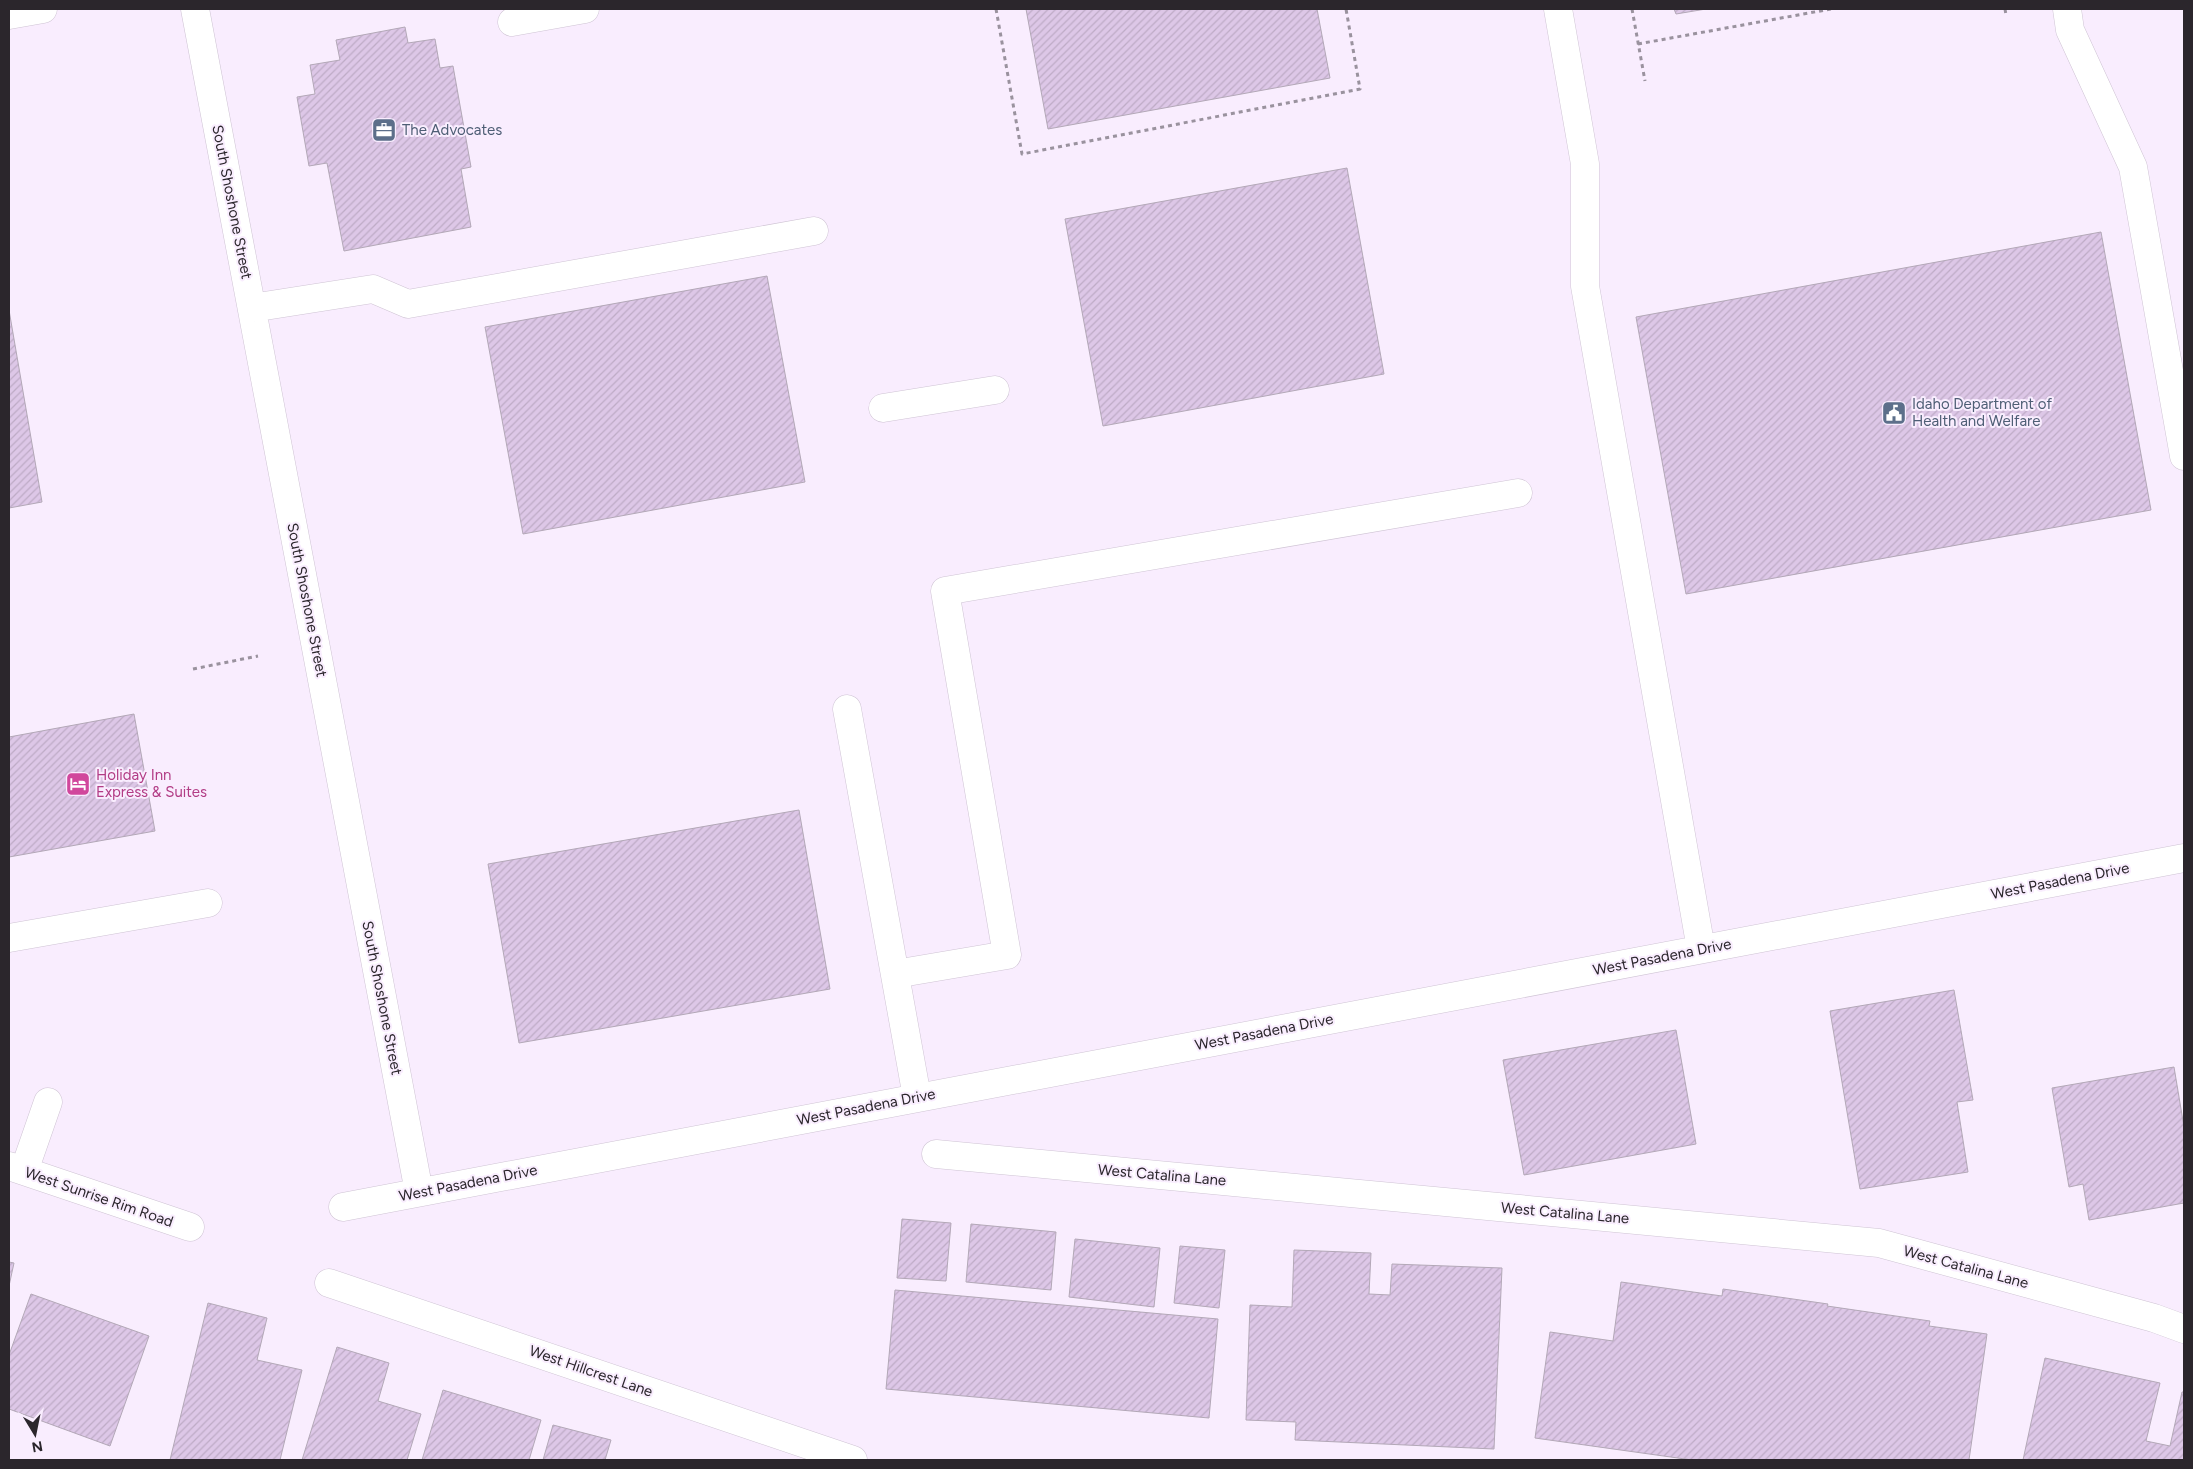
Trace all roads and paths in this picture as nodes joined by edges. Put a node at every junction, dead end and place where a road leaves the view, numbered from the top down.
1 (43, 9) edge
2 (195, 9) edge
3 (585, 9) edge
4 (996, 9) edge
5 (1346, 9) edge
6 (1558, 9) edge
7 (1632, 9) edge
8 (1831, 9) edge
9 (2005, 9) edge
10 (2067, 9) edge
11 (9, 15) edge
12 (2006, 15) dead end
13 (512, 22) dead end
14 (1638, 44) junction
15 (1645, 81) dead end
16 (814, 231) dead end
17 (252, 308) junction
18 (995, 390) dead end
19 (883, 408) dead end
20 (2184, 456) edge
21 (1518, 493) dead end
22 (258, 656) dead end
23 (193, 669) dead end
24 (847, 709) dead end
25 (2184, 858) edge
26 (208, 903) dead end
27 (9, 938) edge
28 (1700, 949) junction
29 (895, 974) junction
30 (917, 1097) junction
31 (48, 1102) dead end
32 (936, 1154) dead end
33 (16, 1169) edge
34 (419, 1192) junction
35 (343, 1207) dead end
36 (190, 1227) dead end
37 (329, 1283) dead end
38 (2184, 1329) edge
39 (853, 1460) edge

1 - 11 street
2 - 17 street, South Shoshone Street
3 - 13 street
4 - 5 path
6 - 28 street
7 - 14 path
8 - 14 path
9 - 12 path
10 - 20 street
14 - 15 path
16 - 17 street
17 - 34 street, South Shoshone Street
18 - 19 street
21 - 29 street
22 - 23 path
24 - 29 street
25 - 28 street, West Pasadena Drive
26 - 27 street
28 - 30 street, West Pasadena Drive
29 - 30 street
30 - 34 street, West Pasadena Drive
31 - 33 street
32 - 38 street, West Catalina Lane
33 - 36 street, West Sunrise Rim Road
34 - 35 street, West Pasadena Drive
37 - 39 street, West Hillcrest Lane

